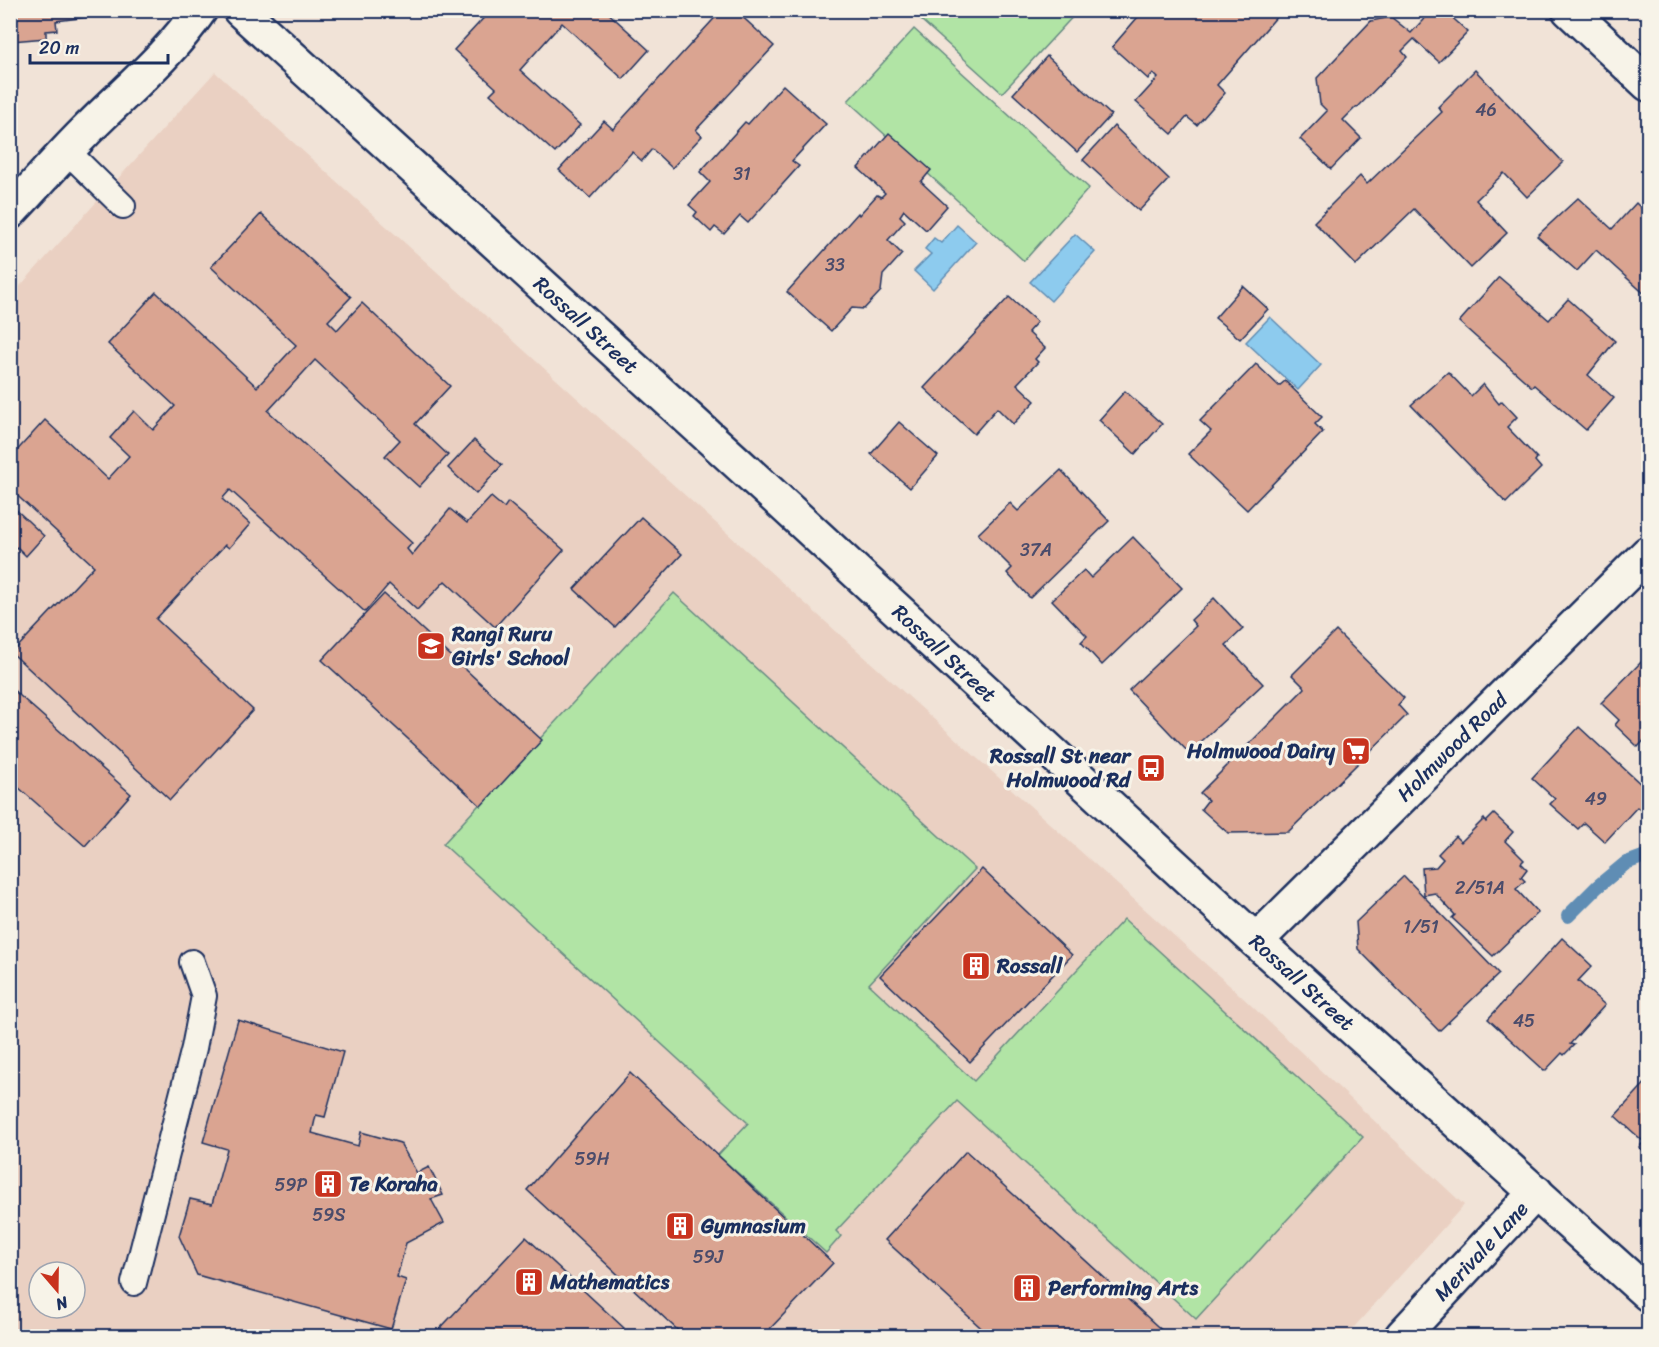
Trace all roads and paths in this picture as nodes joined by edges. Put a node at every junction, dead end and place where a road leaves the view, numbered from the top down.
1 (200, 10) edge
2 (240, 10) edge
3 (1569, 10) edge
4 (1648, 84) edge
5 (67, 151) junction
6 (123, 206) dead end
7 (10, 212) edge
8 (1648, 553) edge
9 (1256, 940) junction
10 (192, 962) dead end
11 (1536, 1192) junction
12 (134, 1283) dead end
13 (1648, 1294) edge
14 (1402, 1336) edge

1 - 5 main road
2 - 9 main road, Rossall Street
3 - 4 main road
5 - 6 lane
5 - 7 main road
8 - 9 main road, Holmwood Road
9 - 11 main road, Rossall Street
10 - 12 lane
11 - 13 main road, Rossall Street
11 - 14 main road, Merivale Lane

